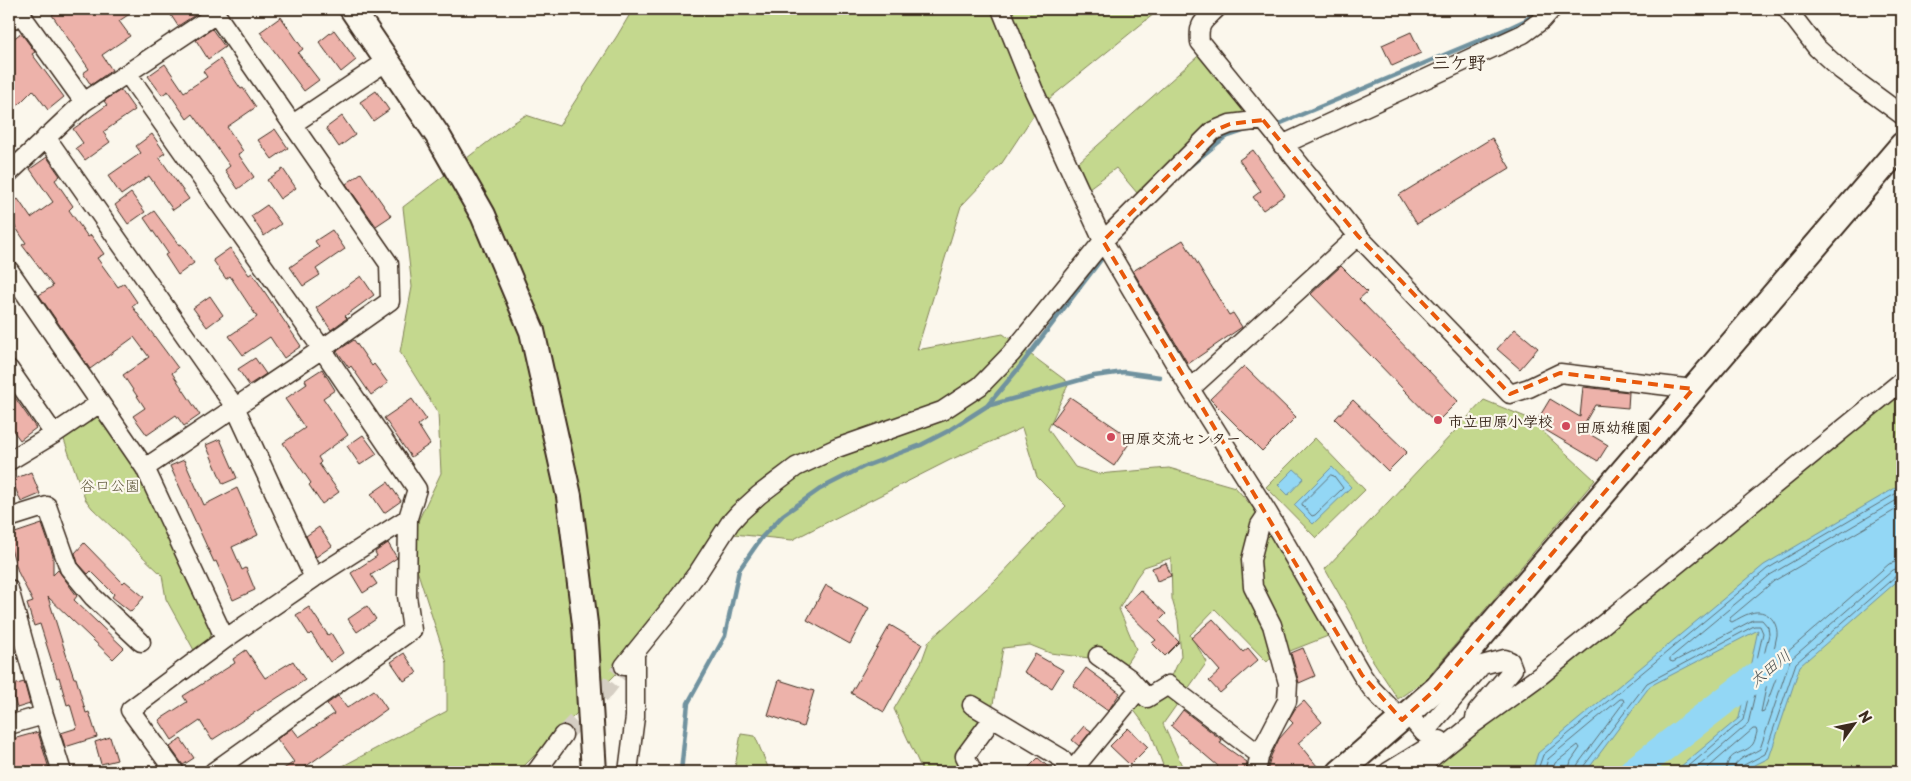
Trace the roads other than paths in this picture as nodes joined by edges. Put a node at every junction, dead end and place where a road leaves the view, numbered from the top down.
1 (352, 9) edge
2 (1001, 9) edge
3 (1216, 9) edge
4 (1552, 9) edge
5 (1788, 9) edge
6 (16, 11) edge
7 (387, 61) junction
8 (127, 73) junction
9 (84, 102) junction
10 (1902, 115) edge
11 (1263, 120) junction
12 (293, 124) junction
13 (46, 137) junction
14 (1282, 144) junction
15 (1902, 145) edge
16 (9, 173) edge
17 (1358, 236) junction
18 (1102, 241) junction
19 (9, 270) edge
20 (322, 349) junction
21 (9, 369) edge
22 (1902, 382) edge
23 (1190, 389) junction
24 (1693, 389) junction
25 (100, 403) junction
26 (235, 407) junction
27 (54, 434) junction
28 (9, 461) edge
29 (145, 468) junction
30 (1268, 513) junction
31 (9, 518) edge
32 (408, 518) junction
33 (314, 578) junction
34 (9, 589) edge
35 (16, 639) edge
36 (225, 640) junction
37 (141, 642) dead end
38 (1098, 656) dead end
39 (1139, 689) junction
40 (972, 705) dead end
41 (44, 715) junction
42 (992, 718) junction
43 (1405, 718) junction
44 (1472, 725) junction
45 (9, 726) edge
46 (563, 735) tunnel mouth
47 (550, 754) junction
48 (1260, 755) junction
49 (62, 772) edge
50 (175, 772) edge
51 (213, 772) edge
52 (536, 772) edge
53 (553, 772) edge
54 (594, 772) edge
55 (628, 772) edge
56 (973, 772) edge
57 (1071, 772) edge
58 (1256, 772) edge
59 (1340, 772) edge
60 (1388, 772) edge
61 (1414, 772) edge

1 - 7 street
2 - 18 street
3 - 11 street
4 - 14 street
5 - 10 street
6 - 9 street
7 - 12 street
7 - 54 street
8 - 9 street
8 - 12 street
8 - 20 street
9 - 13 street
11 - 14 street
11 - 18 street
12 - 20 street
13 - 16 street
13 - 26 street
14 - 17 street
15 - 24 street
17 - 23 street
17 - 24 street
18 - 23 street
18 - 55 street
19 - 25 street
20 - 26 street
20 - 32 street
21 - 27 street
22 - 44 street
23 - 30 street
24 - 43 street
25 - 27 street
25 - 29 street
26 - 29 street
26 - 33 street
27 - 28 street
29 - 36 street
30 - 43 street
30 - 48 street
31 - 37 street
32 - 33 street
32 - 51 street
33 - 36 street
34 - 35 street
35 - 41 street
36 - 50 street
38 - 39 street
39 - 48 street
39 - 57 street
40 - 42 street
41 - 45 street
41 - 49 street
42 - 56 street
42 - 57 street
43 - 44 street
43 - 59 street
44 - 60 street
44 - 61 street
46 - 47 street
47 - 52 street
47 - 53 street
48 - 58 street

